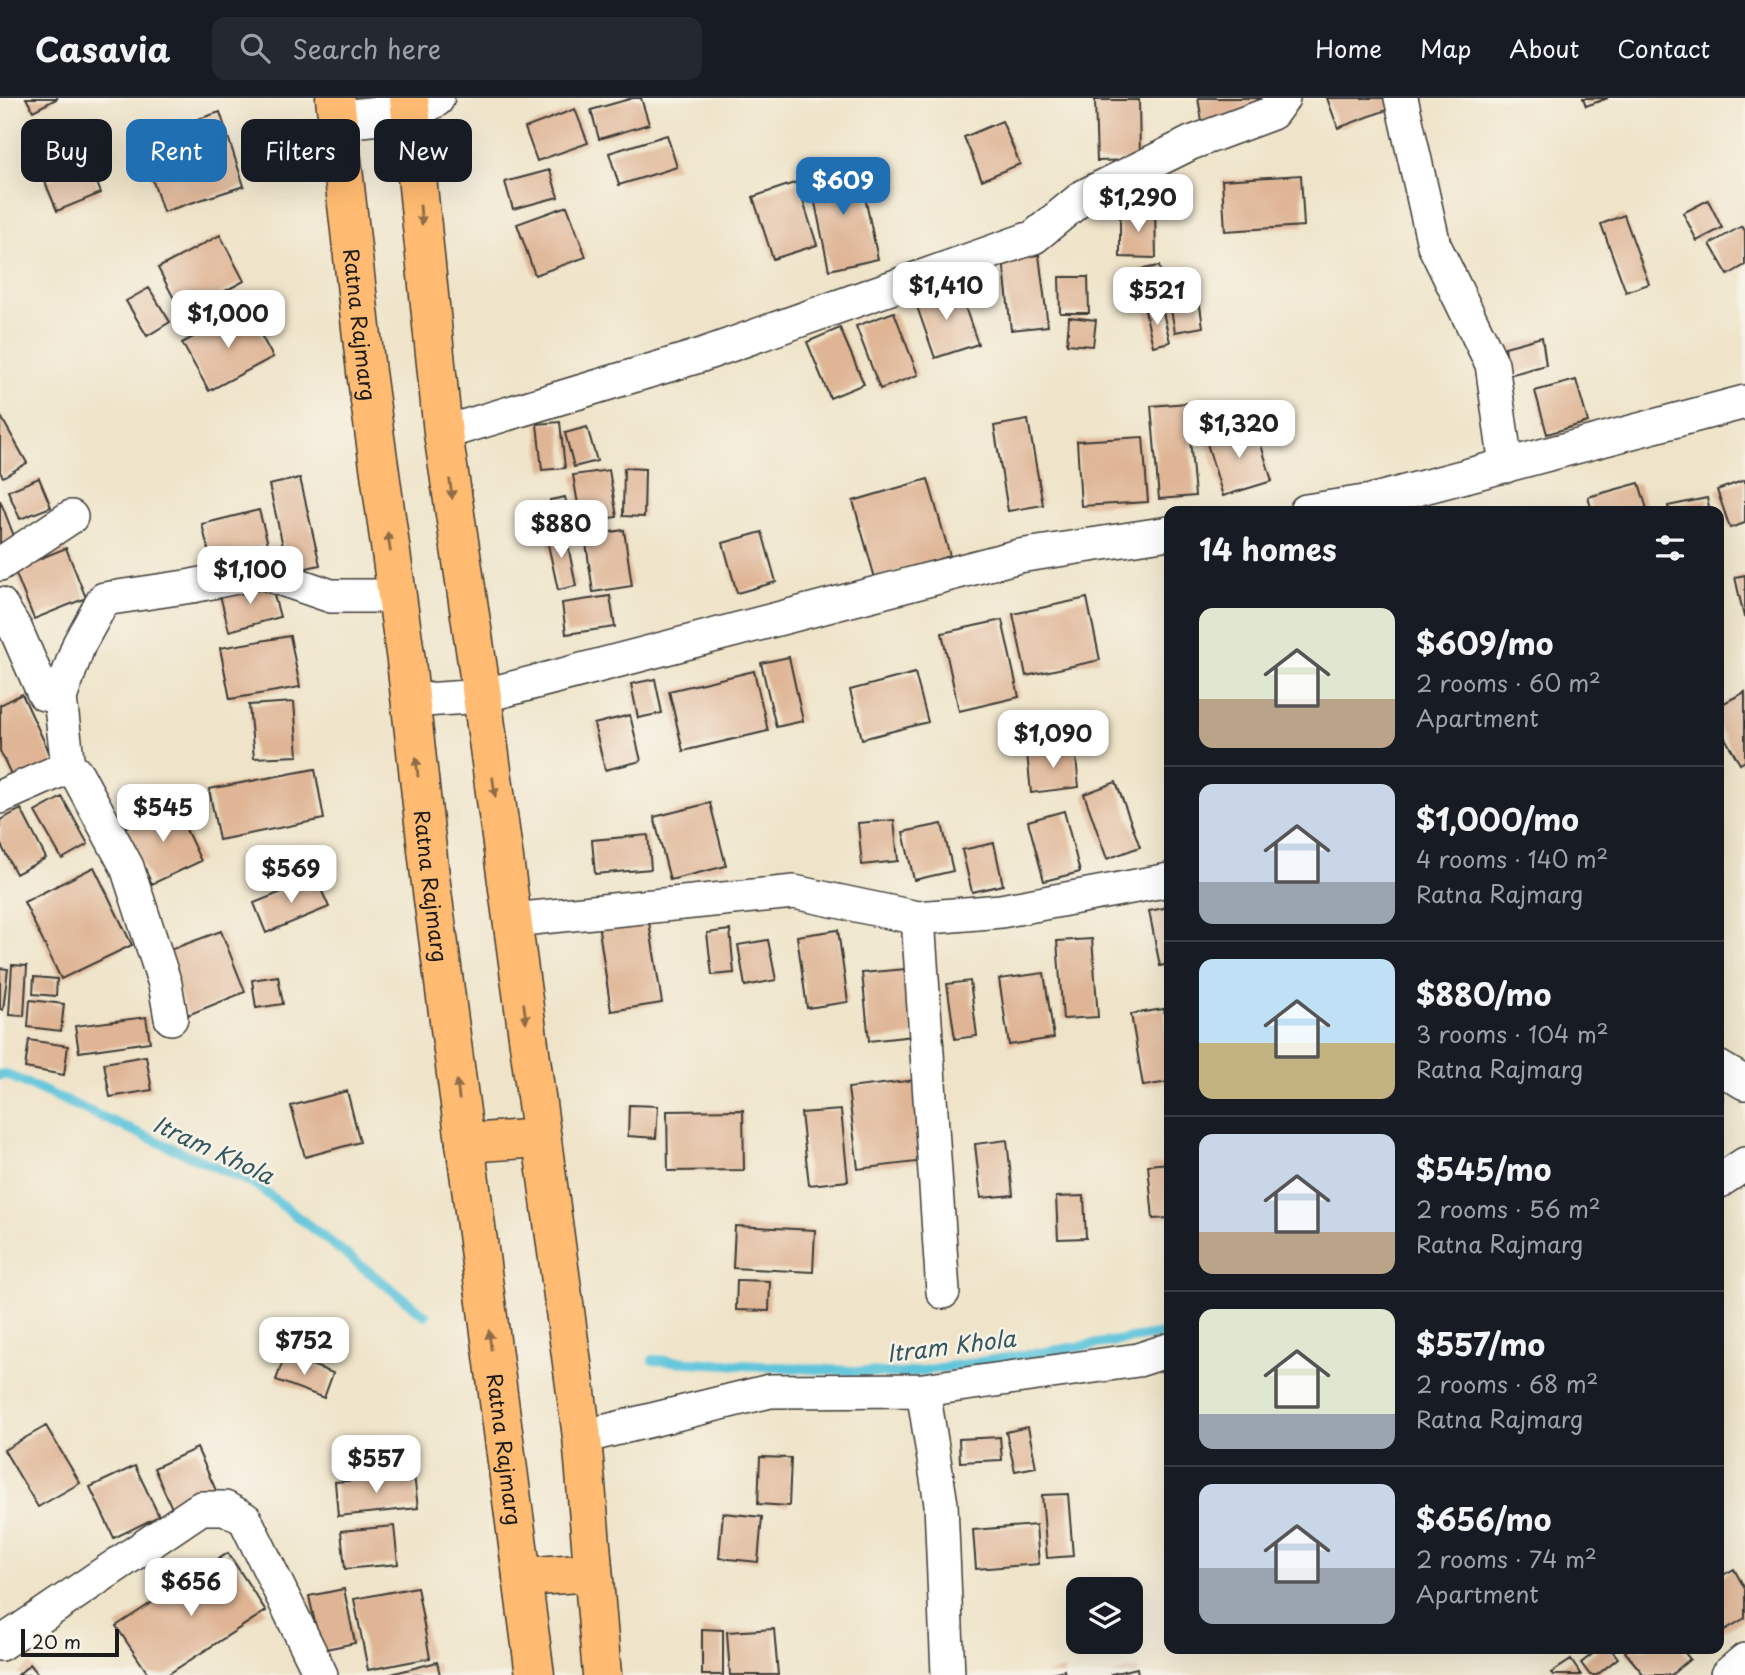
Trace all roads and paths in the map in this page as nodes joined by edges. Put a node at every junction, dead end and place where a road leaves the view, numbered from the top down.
1 (1283, 98) edge
2 (1401, 98) edge
3 (418, 103) edge
4 (336, 109) edge
5 (1745, 402) edge
6 (443, 433) junction
7 (1506, 466) junction
8 (1372, 506) edge
9 (71, 517) dead end
10 (1164, 534) edge
11 (0, 564) edge
12 (397, 596) junction
13 (0, 604) edge
14 (482, 696) junction
15 (60, 698) junction
16 (410, 701) junction
17 (68, 767) junction
18 (0, 797) edge
19 (1164, 881) edge
20 (918, 918) junction
21 (512, 920) junction
22 (171, 1018) dead end
23 (1724, 1071) edge
24 (1745, 1083) edge
25 (542, 1138) junction
26 (465, 1143) junction
27 (1745, 1164) edge
28 (1724, 1178) edge
29 (943, 1292) dead end
30 (1164, 1352) edge
31 (923, 1390) junction
32 (582, 1437) junction
33 (593, 1572) junction
34 (522, 1577) junction
35 (0, 1644) edge
36 (1745, 1660) edge
37 (321, 1675) edge
38 (535, 1675) edge
39 (602, 1675) edge
40 (948, 1675) edge
41 (1727, 1675) edge

1 - 6 street
2 - 7 street
3 - 4 street
3 -> 6 main road
12 -> 4 main road, Ratna Rajmarg
5 - 7 street
6 -> 14 main road
7 - 8 street
9 - 11 street
10 - 14 street
12 - 15 street
12 - 16 main road, Ratna Rajmarg
13 - 15 street
14 - 16 street
14 -> 21 main road
15 - 17 street
26 -> 16 main road, Ratna Rajmarg
17 - 18 street
17 - 22 street
19 - 20 street
20 - 21 street
20 - 29 street
21 -> 25 main road
23 - 24 street
25 - 26 main road
25 - 32 main road
34 -> 26 main road, Ratna Rajmarg
27 - 28 street
30 - 31 street
31 - 32 street
31 - 40 street
32 - 33 main road
33 - 34 main road
33 - 39 main road
34 - 38 main road, Ratna Rajmarg
35 - 37 street
36 - 41 street

